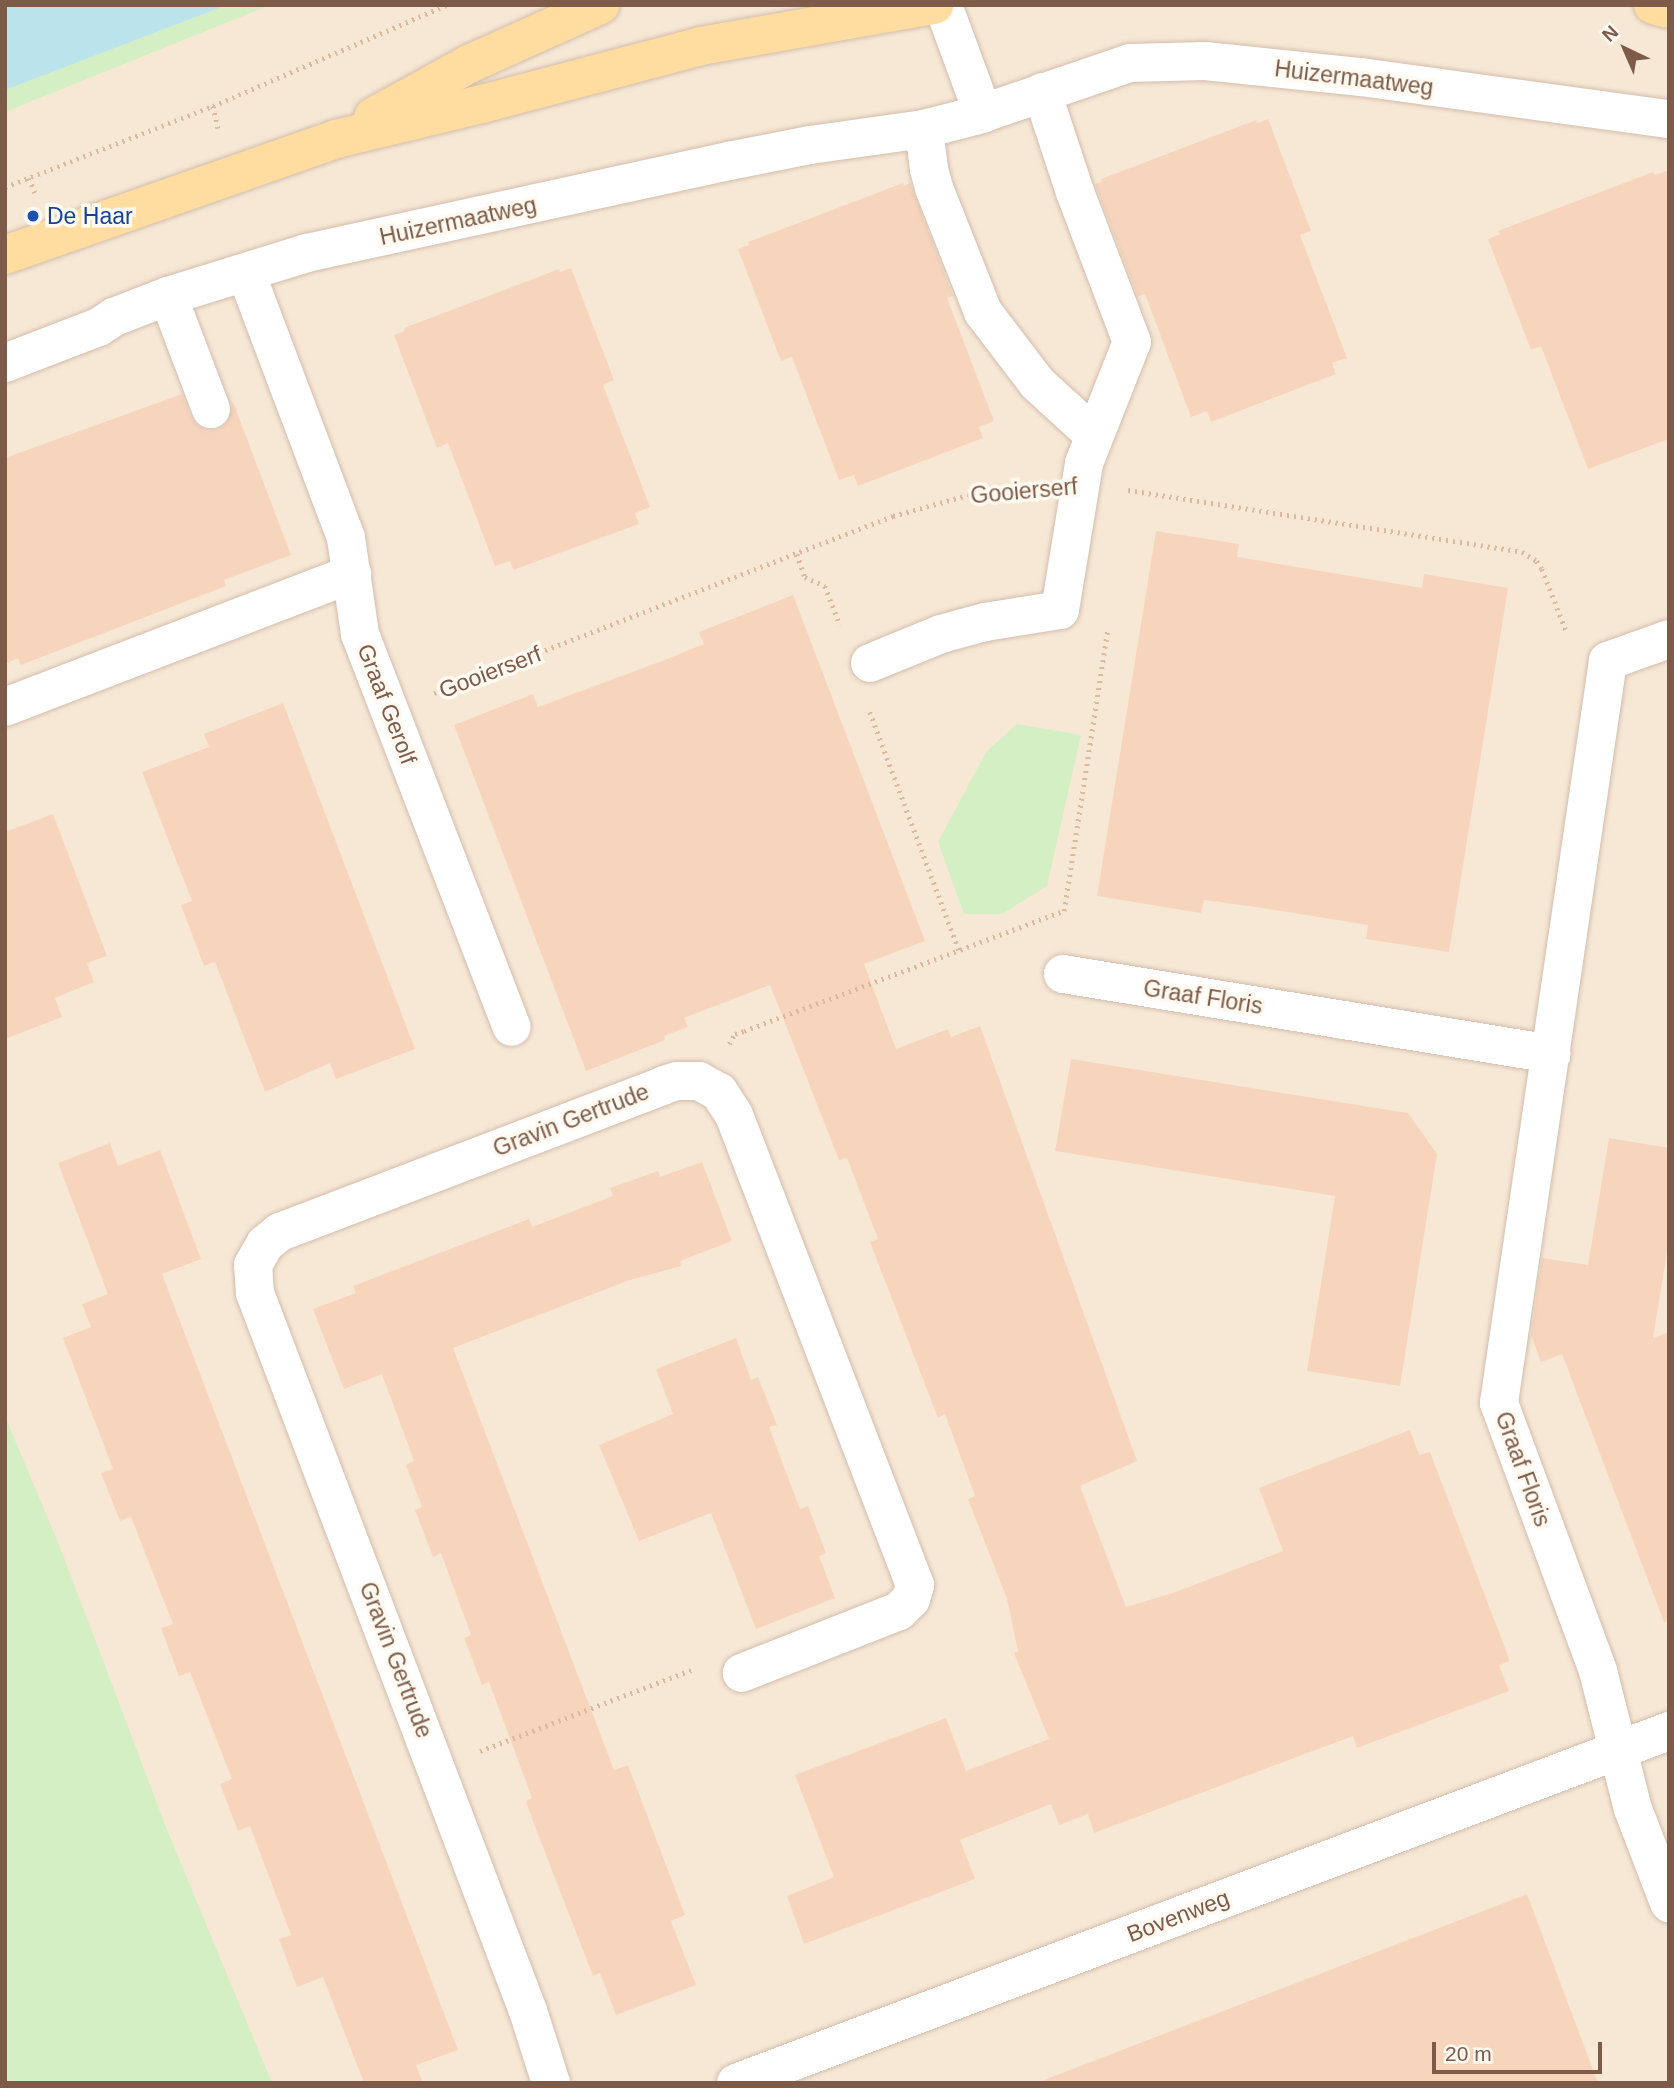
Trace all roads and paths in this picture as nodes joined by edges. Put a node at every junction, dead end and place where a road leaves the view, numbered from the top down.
1 (446, 5) edge
2 (600, 5) edge
3 (934, 5) edge
4 (943, 5) edge
5 (1653, 5) edge
6 (1669, 9) edge
7 (799, 17) edge
8 (1042, 92) junction
9 (983, 114) junction
10 (1669, 119) edge
11 (925, 130) junction
12 (336, 139) junction
13 (29, 178) junction
14 (5, 187) edge
15 (36, 194) dead end
16 (5, 255) edge
17 (246, 273) junction
18 (168, 296) junction
19 (5, 363) edge
20 (211, 409) dead end
21 (1094, 435) junction
22 (1081, 484) junction
23 (1129, 490) junction
24 (1128, 502) dead end
25 (797, 554) junction
26 (352, 574) junction
27 (1110, 619) dead end
28 (841, 628) dead end
29 (1669, 639) edge
30 (1608, 661) junction
31 (870, 663) dead end
32 (5, 707) edge
33 (391, 710) junction
34 (869, 711) dead end
35 (959, 950) junction
36 (1063, 974) dead end
37 (512, 1027) dead end
38 (1551, 1055) junction
39 (705, 1084) junction
40 (697, 1668) dead end
41 (742, 1673) dead end
42 (1669, 1731) edge
43 (1619, 1750) junction
44 (436, 1767) junction
45 (1669, 1903) edge
46 (551, 2083) edge
47 (736, 2083) edge

1 - 13 path
2 - 12 main road
3 - 7 main road
4 - 9 street
5 - 6 main road
7 - 12 main road
8 - 9 street, Huizermaatweg
8 - 10 street, Huizermaatweg
8 - 21 street
9 - 11 street, Huizermaatweg
11 - 17 street, Huizermaatweg
11 - 21 street
12 - 16 main road
13 - 14 path
13 - 15 path
17 - 18 street, Huizermaatweg
17 - 26 street, Graaf Gerolf
18 - 19 street, Huizermaatweg
18 - 20 street
21 - 22 street
22 - 23 path, Gooierserf
22 - 25 path, Gooierserf
22 - 31 street
23 - 24 path
23 - 30 path, Gooierserf
25 - 28 path
25 - 33 path, Gooierserf
26 - 32 street
26 - 33 street, Graaf Gerolf
27 - 35 path
29 - 30 street
30 - 38 street, Graaf Floris
33 - 37 street, Graaf Gerolf
34 - 35 path
35 - 39 path
36 - 38 street, Graaf Floris
38 - 43 street, Graaf Floris
39 - 41 street
39 - 44 street, Gravin Gertrude
40 - 44 path, Gravin Gertrude
42 - 43 street, Bovenweg
43 - 45 street, Graaf Floris
43 - 47 street, Bovenweg
44 - 46 street, Gravin Gertrude

